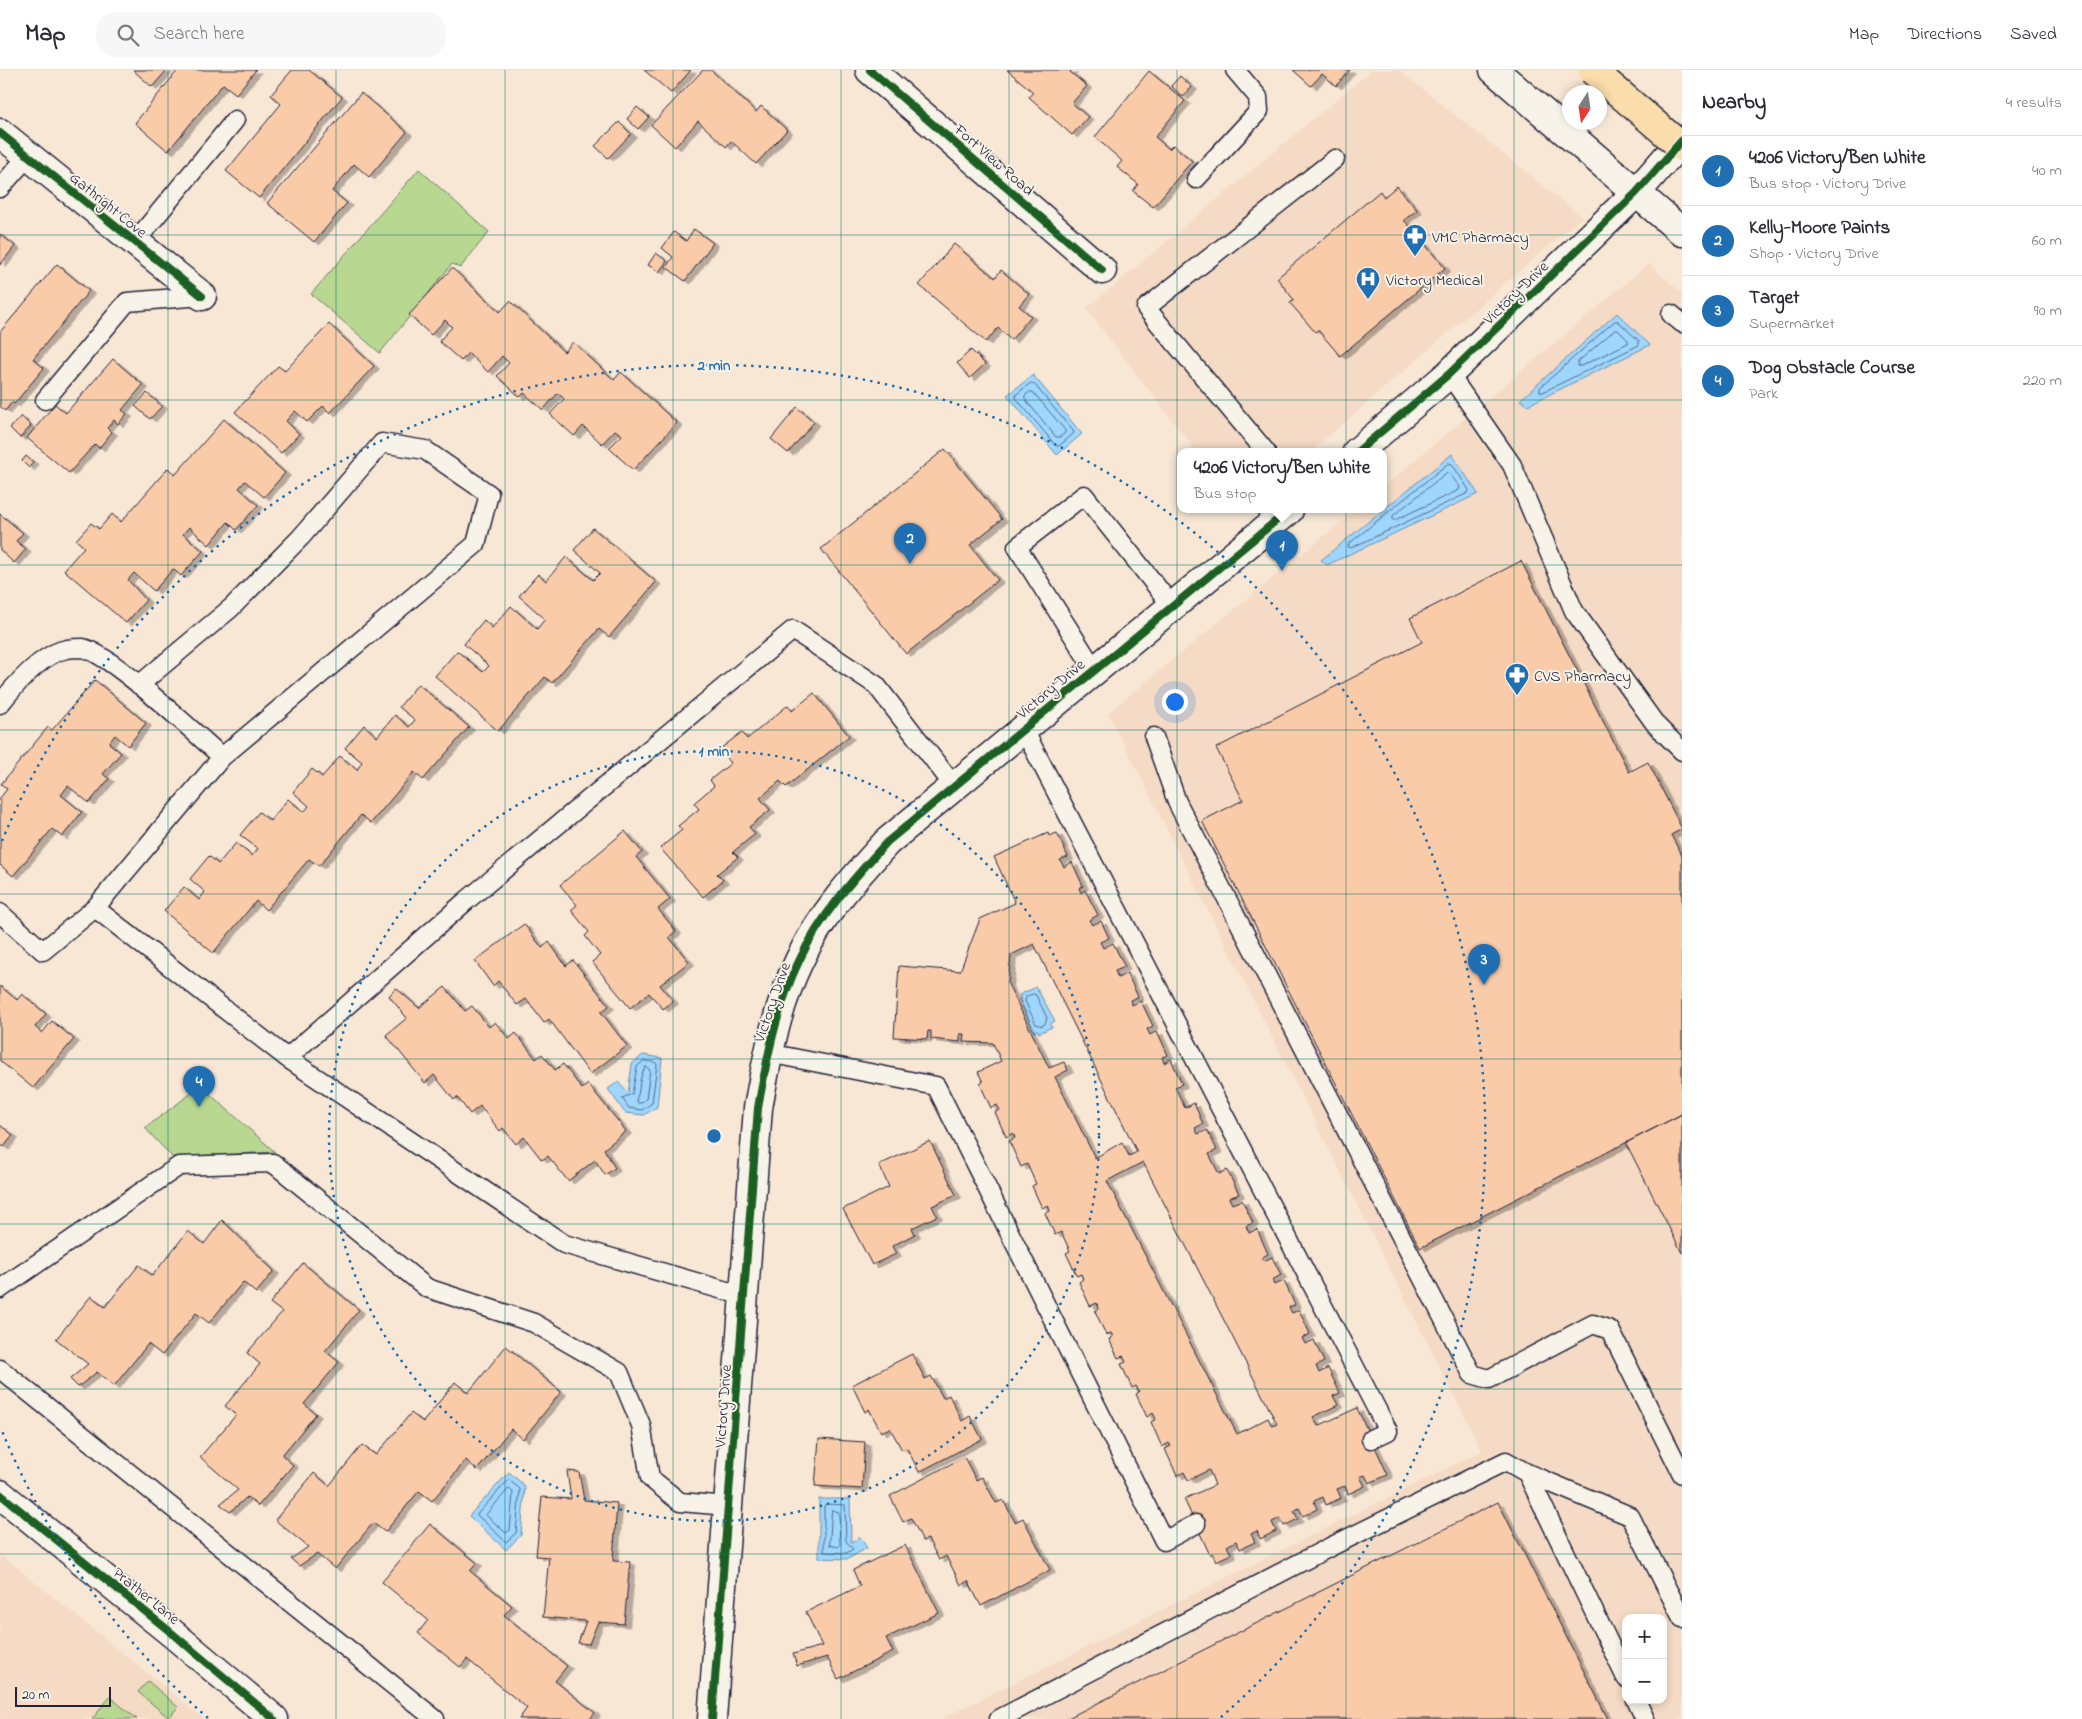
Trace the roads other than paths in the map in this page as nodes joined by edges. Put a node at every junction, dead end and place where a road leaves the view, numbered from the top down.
1 (870, 70) edge
2 (1235, 70) edge
3 (1494, 70) edge
4 (1592, 70) edge
5 (235, 120) dead end
6 (0, 133) edge
7 (1682, 140) edge
8 (1682, 147) edge
9 (28, 156) junction
10 (1335, 159) dead end
11 (1196, 179) dead end
12 (0, 188) edge
13 (1636, 193) junction
14 (1682, 232) edge
15 (135, 242) junction
16 (1102, 270) dead end
17 (202, 296) joint
18 (1449, 374) junction
19 (45, 400) dead end
20 (1263, 448) edge
21 (1362, 448) edge
22 (1285, 513) edge
23 (1172, 606) junction
24 (1094, 669) junction
25 (139, 685) junction
26 (0, 704) edge
27 (1022, 728) junction
28 (1154, 737) dead end
29 (1682, 751) edge
30 (222, 757) junction
31 (954, 786) junction
32 (95, 908) junction
33 (0, 913) edge
34 (768, 1053) junction
35 (287, 1058) junction
36 (0, 1289) edge
37 (744, 1296) junction
38 (0, 1369) edge
39 (1371, 1439) dead end
40 (1527, 1473) junction
41 (1682, 1474) edge
42 (0, 1494) edge
43 (728, 1506) junction
44 (1196, 1524) dead end
45 (1682, 1618) edge
46 (1622, 1670) edge
47 (1638, 1704) edge
48 (274, 1719) edge
49 (435, 1719) edge
50 (712, 1719) edge
51 (999, 1719) edge
52 (1645, 1719) edge

1 - 16 street, Fort View Road
2 - 11 lane
3 - 13 street
4 - 8 highway, bridge
5 - 15 lane
6 - 9 street, Gathright Cove
7 - 13 street, Victory Drive
9 - 12 lane
9 - 15 street, Gathright Cove
10 - 20 lane
13 - 14 street
13 - 18 street, Victory Drive
15 - 17 street, Gathright Cove
17 - 19 lane
18 - 21 street, Victory Drive
18 - 29 lane
22 - 23 street, Victory Drive
23 - 24 street, Victory Drive
23 - 24 lane
24 - 27 street, Victory Drive
25 - 26 lane
25 - 30 lane
25 - 30 lane
27 - 31 street, Victory Drive
27 - 39 lane
28 - 41 lane
30 - 32 lane
31 - 34 street, Victory Drive
31 - 35 lane
32 - 33 lane
32 - 35 lane
34 - 37 street, Victory Drive
34 - 44 lane
35 - 37 lane
36 - 43 lane
37 - 43 street, Victory Drive
38 - 49 lane
40 - 45 lane
40 - 46 lane
40 - 51 lane
42 - 48 street, Prather Lane
43 - 50 street, Victory Drive
47 - 52 lane

